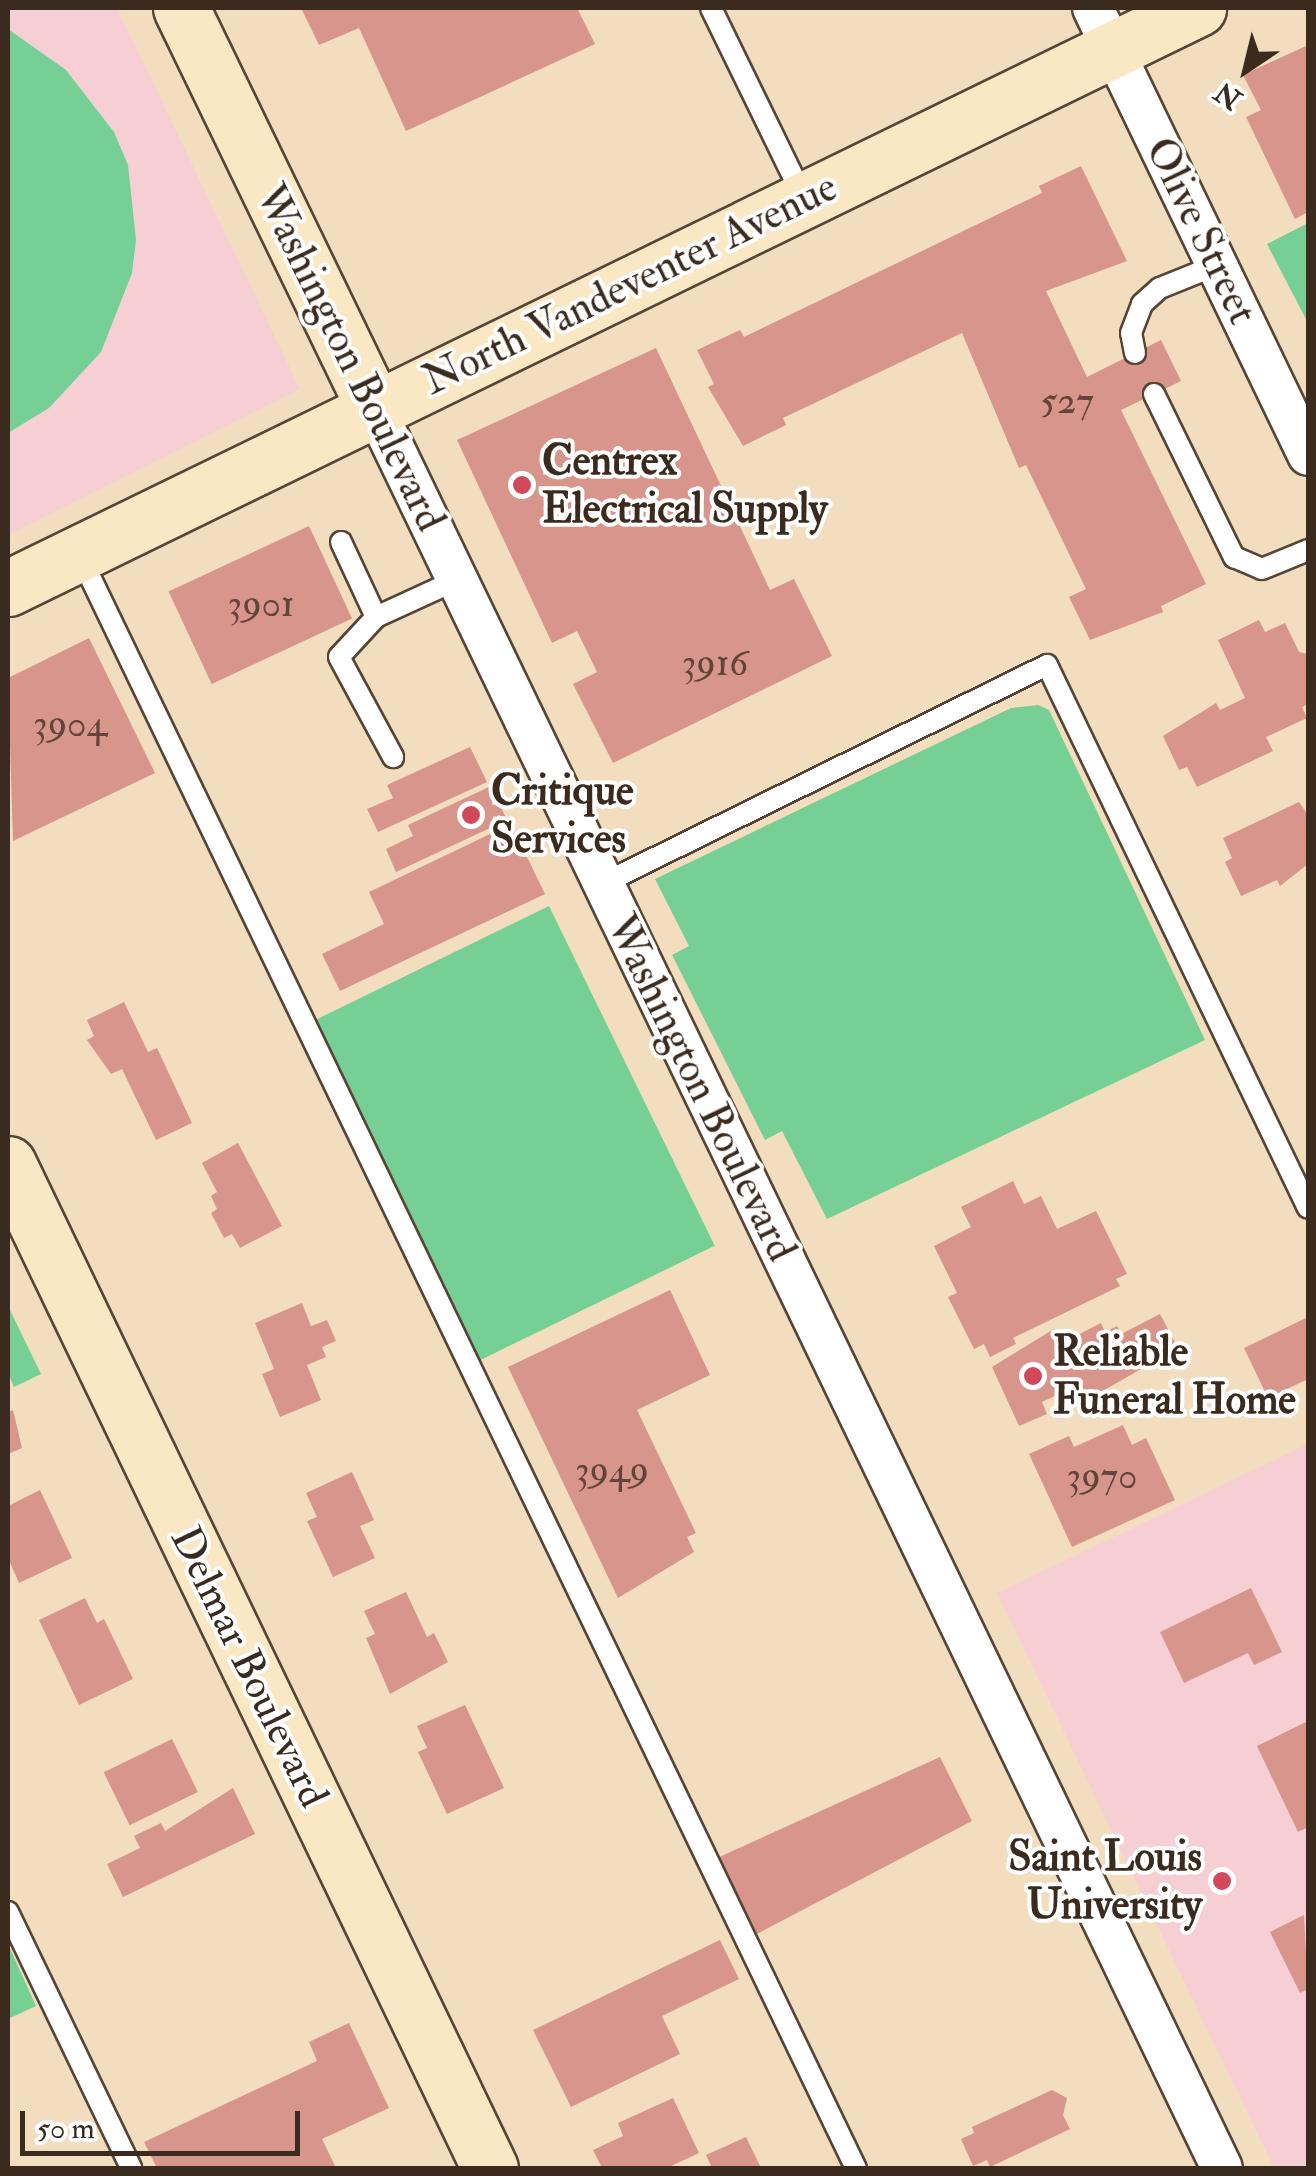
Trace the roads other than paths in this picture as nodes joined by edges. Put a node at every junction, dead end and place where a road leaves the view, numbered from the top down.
1 (180, 8) edge
2 (712, 8) edge
3 (1198, 8) edge
4 (1103, 28) edge
5 (804, 199) junction
6 (1217, 265) junction
7 (1135, 353) dead end
8 (1154, 394) dead end
9 (374, 410) junction
10 (1308, 456) edge
11 (341, 542) dead end
12 (1308, 550) edge
13 (78, 554) junction
14 (457, 580) junction
15 (8, 588) edge
16 (376, 618) junction
17 (393, 758) dead end
18 (602, 884) junction
19 (8, 1164) edge
20 (1308, 1208) edge
21 (8, 1912) edge
22 (131, 2168) edge
23 (490, 2168) edge
24 (856, 2168) edge
25 (1222, 2168) edge

1 - 9 main road, Washington Boulevard
2 - 5 lane
3 - 4 main road, North Vandeventer Avenue
4 - 5 main road, North Vandeventer Avenue
4 - 6 street, Olive Street
5 - 9 main road, North Vandeventer Avenue
6 - 7 lane
6 - 10 street, Olive Street
8 - 12 lane
9 - 13 main road, North Vandeventer Avenue
9 - 14 street, Washington Boulevard
11 - 16 lane
13 - 15 main road, North Vandeventer Avenue
13 - 24 lane
14 - 16 lane
14 - 18 street, Washington Boulevard
16 - 17 lane
18 - 20 lane
18 - 25 street, Washington Boulevard
19 - 23 main road, Delmar Boulevard
21 - 22 lane

